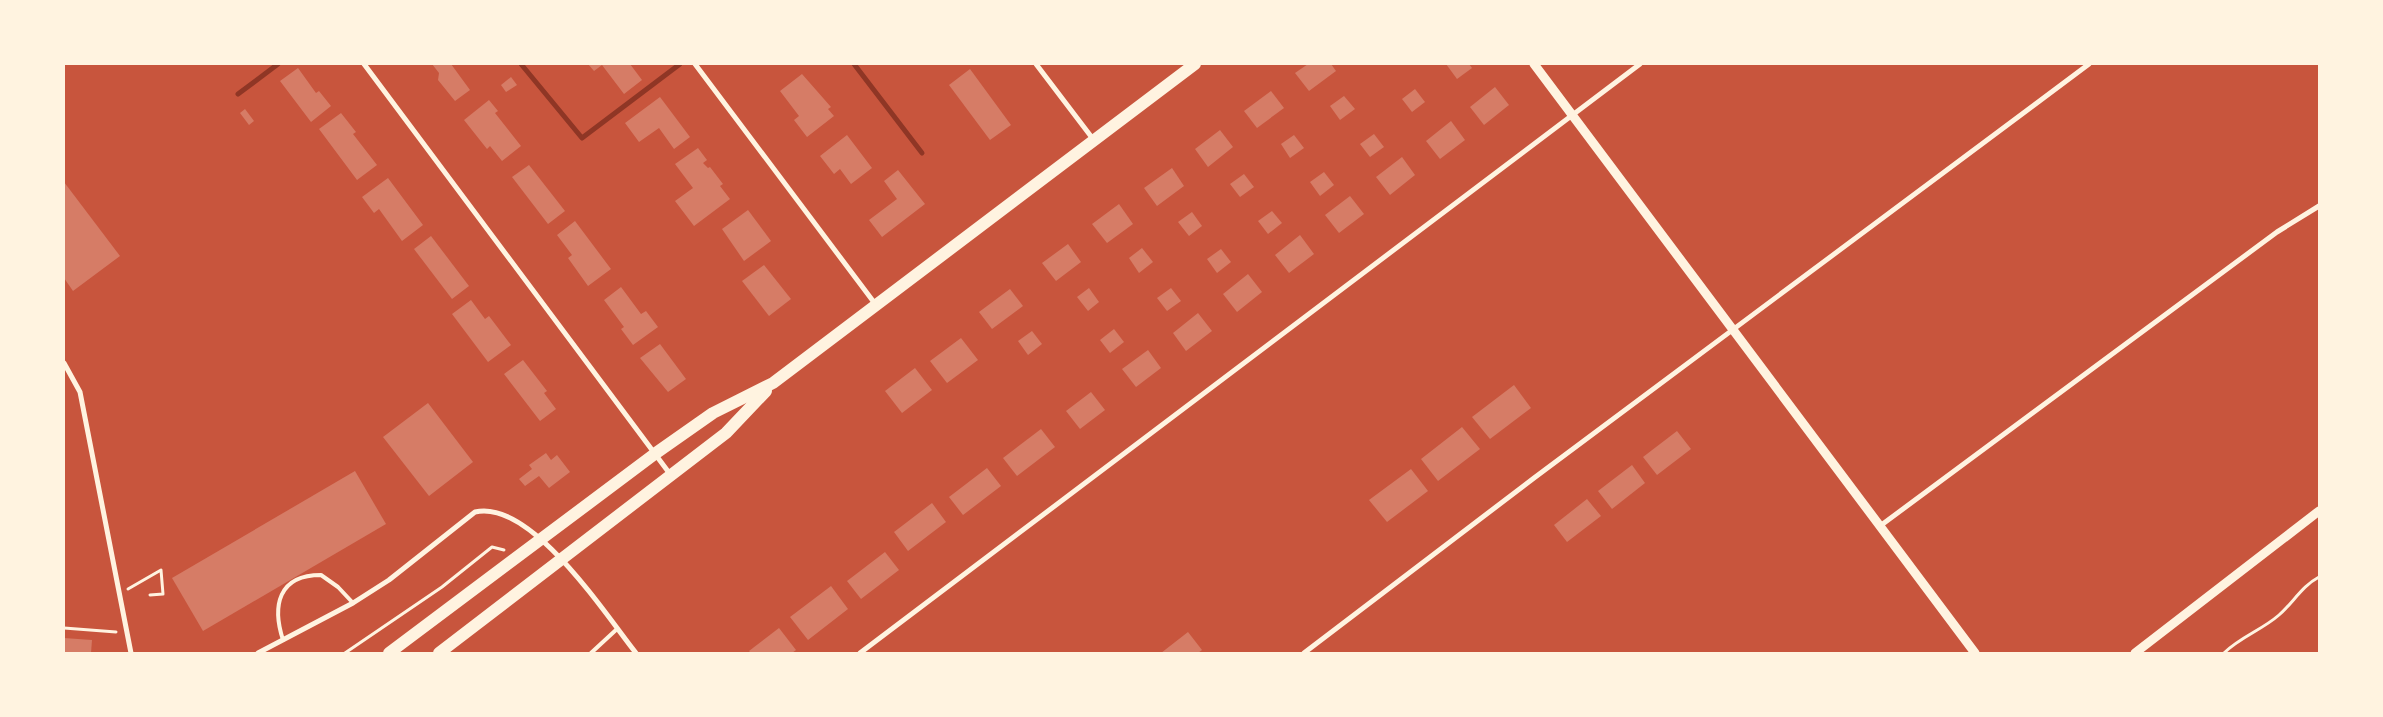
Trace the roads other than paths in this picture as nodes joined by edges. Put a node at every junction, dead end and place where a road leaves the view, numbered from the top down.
1 (364, 64) edge
2 (695, 64) edge
3 (1036, 64) edge
4 (1195, 64) edge
5 (1534, 64) edge
6 (1640, 64) edge
7 (2089, 64) edge
8 (1572, 115) junction
9 (1094, 140) junction
10 (2319, 206) edge
11 (877, 306) junction
12 (1732, 330) junction
13 (64, 362) edge
14 (773, 383) junction
15 (656, 453) junction
16 (672, 476) junction
17 (2319, 511) edge
18 (1880, 526) junction
19 (540, 540) junction
20 (563, 559) junction
21 (353, 603) junction
22 (617, 629) junction
23 (283, 640) junction
24 (131, 653) edge
25 (258, 653) edge
26 (389, 653) edge
27 (439, 653) edge
28 (591, 653) edge
29 (636, 653) edge
30 (860, 653) edge
31 (1304, 653) edge
32 (1975, 653) edge
33 (2135, 653) edge

1 - 15 street
2 - 11 street
3 - 9 street
4 - 9 main road
5 - 8 street
6 - 8 street
7 - 12 street
8 - 12 street
8 - 30 street
9 - 11 main road
10 - 18 street
11 - 14 main road
12 - 18 street
12 - 31 street
13 - 24 street
14 - 15 main road
14 - 16 main road
15 - 16 street
15 - 19 main road
16 - 20 main road
17 - 33 street
18 - 32 street
19 - 20 street
19 - 21 street
19 - 26 main road
20 - 22 street
20 - 27 main road
21 - 23 street
21 - 23 lane
22 - 28 lane
22 - 29 street
23 - 25 street

